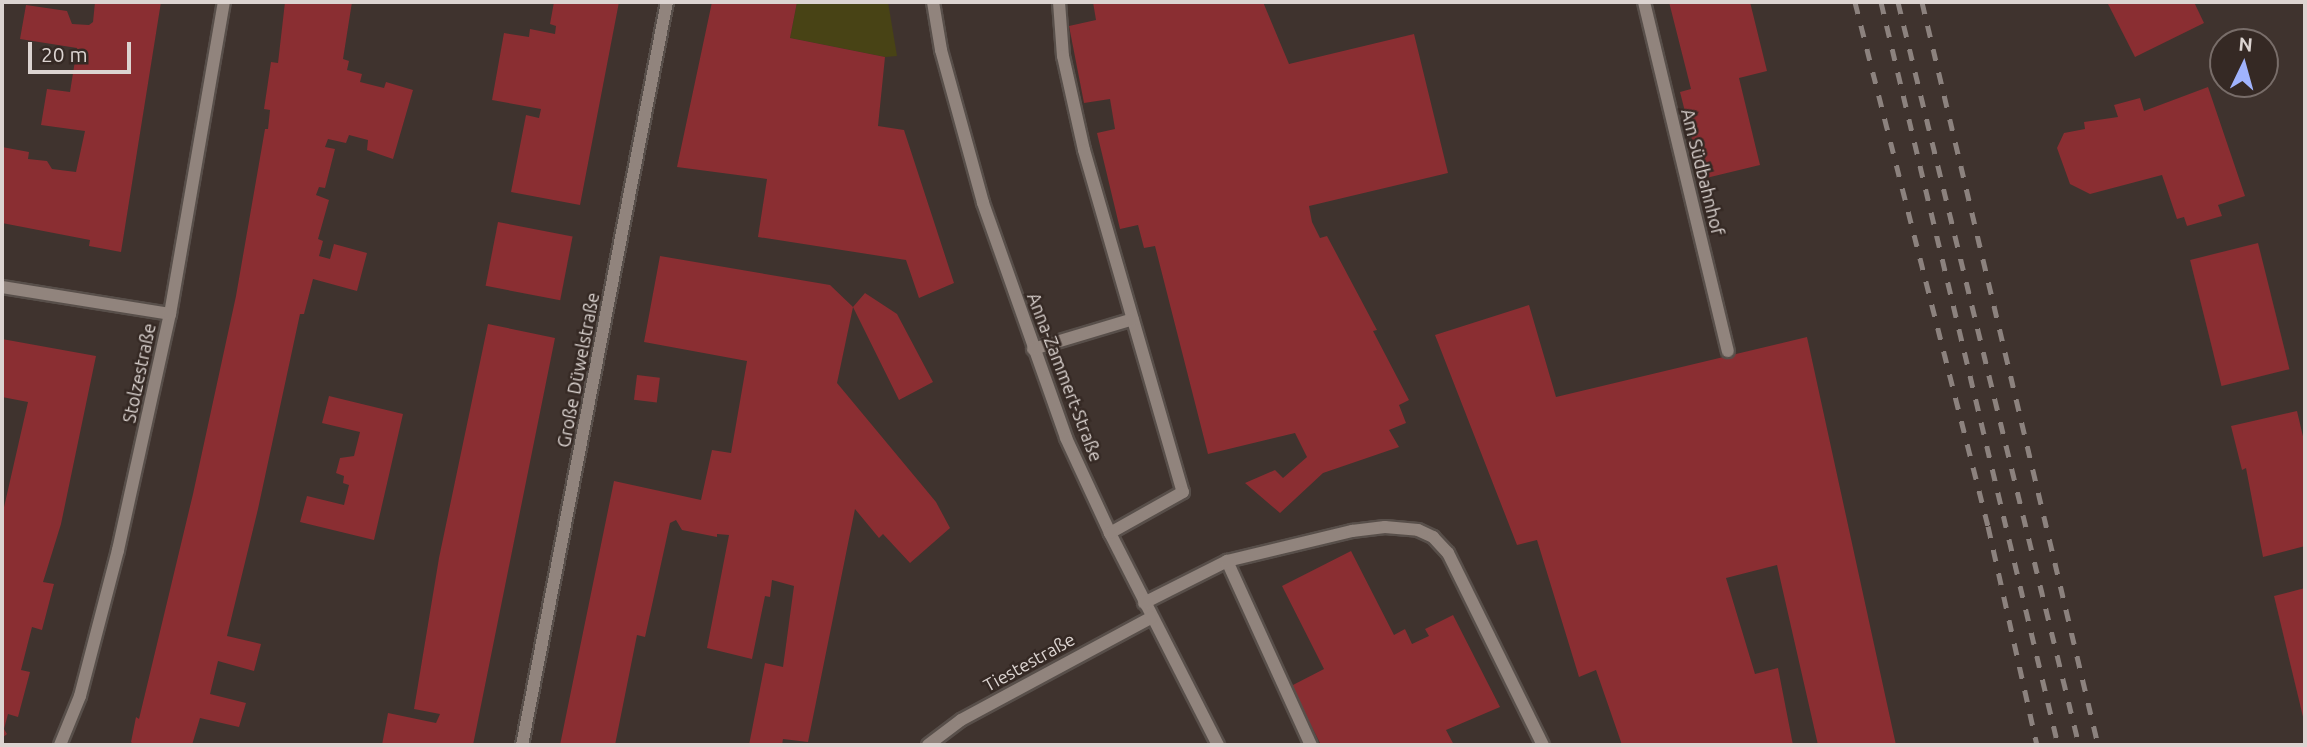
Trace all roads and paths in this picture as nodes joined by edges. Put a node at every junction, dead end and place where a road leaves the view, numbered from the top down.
1 (224, 2) edge
2 (667, 2) edge
3 (933, 2) edge
4 (1059, 2) edge
5 (1644, 2) edge
6 (2, 287) edge
7 (170, 314) junction
8 (1133, 319) junction
9 (1033, 349) junction
10 (1728, 351) dead end
11 (1110, 533) junction
12 (1227, 561) junction
13 (1144, 603) junction
14 (1152, 617) junction
15 (61, 745) edge
16 (522, 745) edge
17 (928, 745) edge
18 (1218, 745) edge
19 (1311, 745) edge
20 (1543, 745) edge

1 - 7 street, Stolzestraße
2 - 16 street, Große Düwelstraße
3 - 9 street, Anna-Zammert-Straße
4 - 8 street
5 - 10 street, Am Südbahnhof
6 - 7 street
7 - 15 street, Stolzestraße
8 - 9 street
8 - 11 street
9 - 11 street, Anna-Zammert-Straße
11 - 13 street, Anna-Zammert-Straße
12 - 13 street
12 - 19 street
12 - 20 street
13 - 14 street, Anna-Zammert-Straße
14 - 17 street, Tiestestraße
14 - 18 street, Anna-Zammert-Straße

